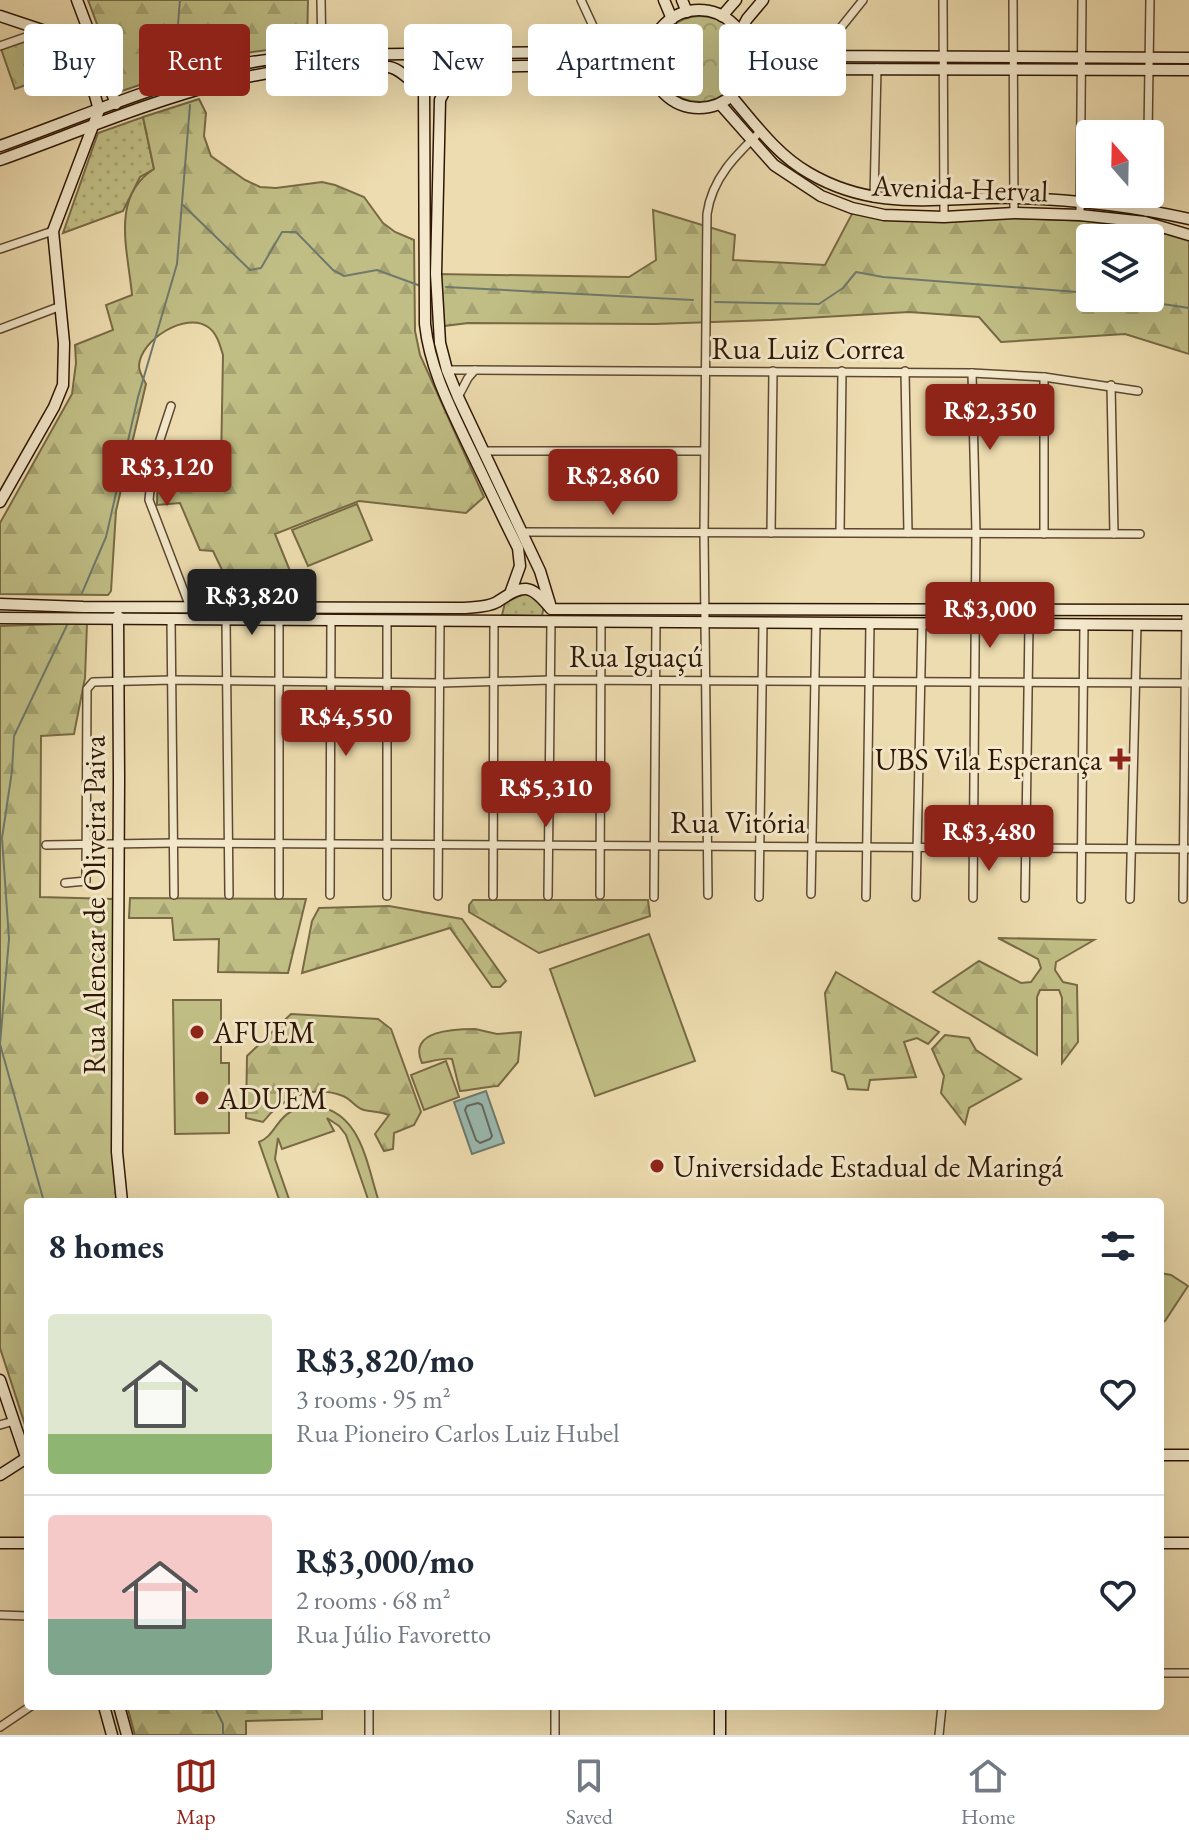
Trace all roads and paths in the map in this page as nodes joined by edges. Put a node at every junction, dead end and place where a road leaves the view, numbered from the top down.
1 (77, 0) edge
2 (321, 0) edge
3 (581, 0) edge
4 (664, 0) edge
5 (682, 0) edge
6 (736, 0) edge
7 (763, 0) edge
8 (863, 0) edge
9 (943, 0) edge
10 (1013, 0) edge
11 (1082, 0) edge
12 (1150, 0) edge
13 (687, 12) junction
14 (0, 16) edge
15 (722, 16) junction
16 (672, 19) junction
17 (26, 24) edge
18 (321, 24) edge
19 (592, 24) edge
20 (668, 24) edge
21 (731, 24) edge
22 (744, 24) edge
23 (844, 24) edge
24 (24, 37) edge
25 (0, 46) edge
26 (404, 55) edge
27 (1150, 57) junction
28 (846, 58) edge
29 (1189, 58) edge
30 (266, 61) edge
31 (1013, 62) junction
32 (944, 63) junction
33 (1081, 63) junction
34 (388, 67) edge
35 (846, 68) edge
36 (877, 68) junction
37 (399, 69) junction
38 (1149, 69) junction
39 (1189, 70) edge
40 (266, 74) edge
41 (404, 75) edge
42 (95, 96) edge
43 (424, 96) edge
44 (442, 96) edge
45 (669, 96) edge
46 (731, 96) joint
47 (116, 104) junction
48 (720, 104) junction
49 (99, 110) junction
50 (1081, 120) edge
51 (1148, 120) edge
52 (93, 127) junction
53 (761, 131) junction
54 (751, 141) junction
55 (0, 146) edge
56 (0, 160) edge
57 (874, 198) junction
58 (1014, 198) junction
59 (1076, 200) edge
60 (943, 202) junction
61 (1080, 208) edge
62 (1140, 208) edge
63 (1147, 209) junction
64 (1014, 213) junction
65 (1080, 215) junction
66 (944, 217) junction
67 (1189, 219) edge
68 (1145, 222) junction
69 (53, 231) junction
70 (1189, 235) edge
71 (0, 249) edge
72 (61, 306) junction
73 (0, 329) edge
74 (447, 370) junction
75 (475, 370) junction
76 (705, 371) junction
77 (773, 371) junction
78 (842, 371) junction
79 (905, 371) junction
80 (435, 372) junction
81 (972, 373) junction
82 (1044, 377) junction
83 (1111, 385) junction
84 (1138, 391) dead end
85 (458, 397) junction
86 (171, 406) dead end
87 (485, 451) junction
88 (704, 451) junction
89 (0, 502) edge
90 (522, 532) junction
91 (840, 532) junction
92 (704, 533) junction
93 (771, 533) junction
94 (908, 533) junction
95 (976, 533) junction
96 (1044, 534) junction
97 (1114, 534) junction
98 (1140, 534) dead end
99 (511, 591) junction
100 (0, 604) edge
101 (496, 604) junction
102 (118, 607) junction
103 (190, 607) junction
104 (551, 609) junction
105 (976, 610) junction
106 (1187, 610) edge
107 (705, 616) junction
108 (0, 618) edge
109 (118, 620) junction
110 (171, 620) junction
111 (226, 620) junction
112 (279, 620) junction
113 (331, 620) junction
114 (387, 621) junction
115 (551, 621) junction
116 (601, 621) junction
117 (656, 621) junction
118 (440, 622) junction
119 (494, 622) junction
120 (763, 622) junction
121 (816, 622) junction
122 (870, 623) junction
123 (922, 624) junction
124 (975, 624) junction
125 (1084, 624) junction
126 (1029, 625) junction
127 (1137, 625) junction
128 (1188, 625) edge
129 (172, 680) junction
130 (225, 680) junction
131 (551, 680) junction
132 (601, 680) junction
133 (118, 681) junction
134 (279, 681) junction
135 (656, 681) junction
136 (705, 681) junction
137 (762, 681) junction
138 (816, 681) junction
139 (332, 682) junction
140 (386, 682) junction
141 (870, 682) junction
142 (921, 682) junction
143 (975, 682) junction
144 (1028, 682) junction
145 (440, 683) junction
146 (492, 683) junction
147 (1083, 683) junction
148 (1135, 683) junction
149 (1187, 683) edge
150 (1186, 741) edge
151 (1186, 791) edge
152 (119, 842) junction
153 (86, 843) junction
154 (174, 843) junction
155 (229, 843) junction
156 (278, 843) junction
157 (330, 843) junction
158 (385, 844) junction
159 (439, 844) junction
160 (494, 844) junction
161 (46, 845) dead end
162 (549, 845) junction
163 (599, 845) junction
164 (654, 846) junction
165 (707, 846) junction
166 (760, 846) junction
167 (813, 846) junction
168 (867, 847) junction
169 (918, 847) junction
170 (974, 847) junction
171 (1026, 848) junction
172 (1081, 848) junction
173 (1131, 848) junction
174 (1186, 849) edge
175 (65, 883) dead end
176 (811, 894) dead end
177 (174, 895) dead end
178 (229, 895) dead end
179 (279, 895) dead end
180 (330, 895) dead end
181 (600, 895) dead end
182 (708, 895) dead end
183 (387, 896) dead end
184 (438, 896) dead end
185 (493, 896) dead end
186 (548, 896) dead end
187 (654, 897) dead end
188 (759, 897) dead end
189 (866, 897) dead end
190 (916, 897) dead end
191 (973, 898) dead end
192 (1025, 898) dead end
193 (1081, 899) dead end
194 (1130, 899) dead end
195 (1183, 899) dead end
196 (122, 1198) edge
197 (0, 1380) edge
198 (14, 1421) junction
199 (0, 1425) edge
200 (24, 1450) edge
201 (1164, 1455) edge
202 (1189, 1455) edge
203 (24, 1461) edge
204 (0, 1475) edge
205 (0, 1543) edge
206 (24, 1543) edge
207 (1164, 1543) edge
208 (1189, 1543) edge
209 (0, 1615) edge
210 (24, 1616) edge
211 (1164, 1673) edge
212 (1189, 1673) edge
213 (25, 1710) edge
214 (105, 1710) edge
215 (120, 1710) edge
216 (369, 1710) edge
217 (555, 1710) edge
218 (720, 1710) edge
219 (942, 1710) edge
220 (0, 1727) edge
221 (112, 1735) edge
222 (127, 1735) edge
223 (369, 1735) edge
224 (555, 1735) edge
225 (720, 1735) edge
226 (939, 1735) edge

1 - 47 main road
2 - 18 street
3 - 19 street
4 - 16 main road
5 - 13 main road
6 - 15 main road
7 - 22 main road
8 - 23 street
9 - 32 street
10 - 31 street
11 - 33 street
12 - 27 street
13 - 15 main road
13 - 16 main road
14 - 17 main road
15 - 21 main road
16 - 20 main road
24 - 25 street
26 - 37 main road
27 - 29 main road
27 - 33 main road
27 - 38 street
28 - 32 main road
30 - 47 main road
31 - 32 main road
31 - 33 main road
31 - 58 street
32 - 36 main road
32 - 60 street
33 - 38 main road
33 - 50 street
34 - 37 main road
35 - 36 main road
36 - 57 street
37 - 41 main road
38 - 39 main road
38 - 51 street
40 - 52 main road
42 - 49 main road
43 - 80 main road
44 - 74 main road
45 - 48 main road
46 - 48 main road
46 - 53 main road, Avenida Herval
47 - 49 main road
48 - 54 main road, Avenida Herval
49 - 52 main road
49 - 55 main road
52 - 56 main road
52 - 69 main road
53 - 54 street
53 - 57 main road, Avenida Herval
54 - 66 main road, Avenida Herval
54 - 76 street
57 - 60 main road, Avenida Herval
58 - 59 main road, Avenida Herval
58 - 60 main road, Avenida Herval
58 - 64 street
60 - 66 street
61 - 65 street
62 - 63 main road, Avenida Herval
63 - 67 main road, Avenida Herval
63 - 68 street
64 - 65 main road, Avenida Herval
64 - 66 main road, Avenida Herval
65 - 68 main road, Avenida Herval
68 - 70 main road, Avenida Herval
69 - 71 street
69 - 72 main road
72 - 73 street
72 - 89 main road
74 - 75 street, Rua Luiz Correa
74 - 80 street, Rua Luiz Correa
74 - 85 main road
75 - 76 street, Rua Luiz Correa
75 - 85 street
76 - 77 street, Rua Luiz Correa
76 - 88 street
77 - 78 street, Rua Luiz Correa
77 - 93 street
78 - 79 street, Rua Luiz Correa
78 - 91 street
79 - 81 street, Rua Luiz Correa
79 - 94 street
80 - 99 main road
81 - 82 street, Rua Luiz Correa
81 - 95 street
82 - 83 street, Rua Luiz Correa
82 - 96 street
83 - 84 street, Rua Luiz Correa
83 - 97 street
85 - 87 main road
86 - 103 street
87 - 88 street
87 - 90 main road
88 - 92 street
90 - 92 street
90 - 104 main road
91 - 93 street
91 - 94 street
92 - 93 street
92 - 107 street
94 - 95 street
95 - 96 street
95 - 105 street
96 - 97 street
97 - 98 street
99 - 101 main road
99 - 104 main road
100 - 102 main road
101 - 103 main road
101 - 119 main road
102 - 103 main road
102 - 109 main road, Rua Alencar de Oliveira Paiva
104 - 107 main road
104 - 115 main road
105 - 106 main road
105 - 107 main road
105 - 124 street
106 - 128 street
107 - 117 main road
107 - 120 main road
107 - 136 street
108 - 109 main road
109 - 110 main road
109 - 133 main road, Rua Alencar de Oliveira Paiva
110 - 111 main road
110 - 129 street
111 - 112 main road
111 - 130 street
112 - 113 main road
112 - 134 street
113 - 114 main road
113 - 139 street
114 - 118 main road
114 - 140 street
115 - 116 main road
115 - 119 main road
115 - 131 street
116 - 117 main road
116 - 132 street
117 - 135 street
118 - 119 main road
118 - 145 street
119 - 146 street
120 - 121 main road
120 - 137 street
121 - 122 main road
121 - 138 street
122 - 123 main road
122 - 141 street
123 - 124 main road
123 - 142 street
124 - 126 main road
124 - 143 street
125 - 126 main road
125 - 127 main road
125 - 147 street
126 - 144 street
127 - 128 main road
127 - 148 street
128 - 149 street
129 - 130 street, Rua Iguaçú
129 - 133 street, Rua Iguaçú
129 - 154 street
130 - 134 street, Rua Iguaçú
130 - 155 street
131 - 132 street, Rua Iguaçú
131 - 146 street, Rua Iguaçú
131 - 162 street
132 - 135 street, Rua Iguaçú
132 - 163 street
133 - 152 main road, Rua Alencar de Oliveira Paiva
133 - 153 street, Rua Iguaçú
134 - 139 street, Rua Iguaçú
134 - 156 street
135 - 136 street, Rua Iguaçú
135 - 164 street
136 - 137 street, Rua Iguaçú
136 - 165 street
137 - 138 street, Rua Iguaçú
137 - 166 street
138 - 141 street, Rua Iguaçú
138 - 167 street
139 - 140 street, Rua Iguaçú
139 - 157 street
140 - 145 street, Rua Iguaçú
140 - 158 street
141 - 142 street, Rua Iguaçú
141 - 168 street
142 - 143 street, Rua Iguaçú
142 - 169 street
143 - 144 street, Rua Iguaçú
143 - 170 street
144 - 147 street, Rua Iguaçú
144 - 171 street
145 - 146 street, Rua Iguaçú
145 - 159 street
146 - 160 street
147 - 148 street, Rua Iguaçú
147 - 172 street
148 - 149 street, Rua Iguaçú
148 - 173 street
149 - 150 street
150 - 151 street
151 - 174 street
152 - 153 street, Rua Vitória
152 - 154 street, Rua Vitória
152 - 196 main road, Rua Alencar de Oliveira Paiva
153 - 161 street, Rua Vitória
153 - 175 street
154 - 155 street, Rua Vitória
154 - 177 street
155 - 156 street, Rua Vitória
155 - 178 street
156 - 157 street, Rua Vitória
156 - 179 street
157 - 158 street, Rua Vitória
157 - 180 street
158 - 159 street, Rua Vitória
158 - 183 street
159 - 160 street, Rua Vitória
159 - 184 street
160 - 162 street, Rua Vitória
160 - 185 street
162 - 163 street, Rua Vitória
162 - 186 street
163 - 164 street, Rua Vitória
163 - 181 street
164 - 165 street, Rua Vitória
164 - 187 street
165 - 166 street, Rua Vitória
165 - 182 street
166 - 167 street, Rua Vitória
166 - 188 street
167 - 168 street, Rua Vitória
167 - 176 street
168 - 169 street, Rua Vitória
168 - 189 street
169 - 170 street, Rua Vitória
169 - 190 street
170 - 171 street, Rua Vitória
170 - 191 street
171 - 172 street, Rua Vitória
171 - 192 street
172 - 173 street, Rua Vitória
172 - 193 street
173 - 174 street, Rua Vitória
173 - 194 street
174 - 195 street
197 - 198 main road
198 - 199 street
198 - 200 main road
201 - 202 main road
203 - 204 main road
205 - 206 main road
207 - 208 main road
209 - 210 street
211 - 212 street
213 - 220 street
214 - 221 main road
215 - 222 main road
216 - 223 street
217 - 224 street
218 - 225 main road
219 - 226 street

